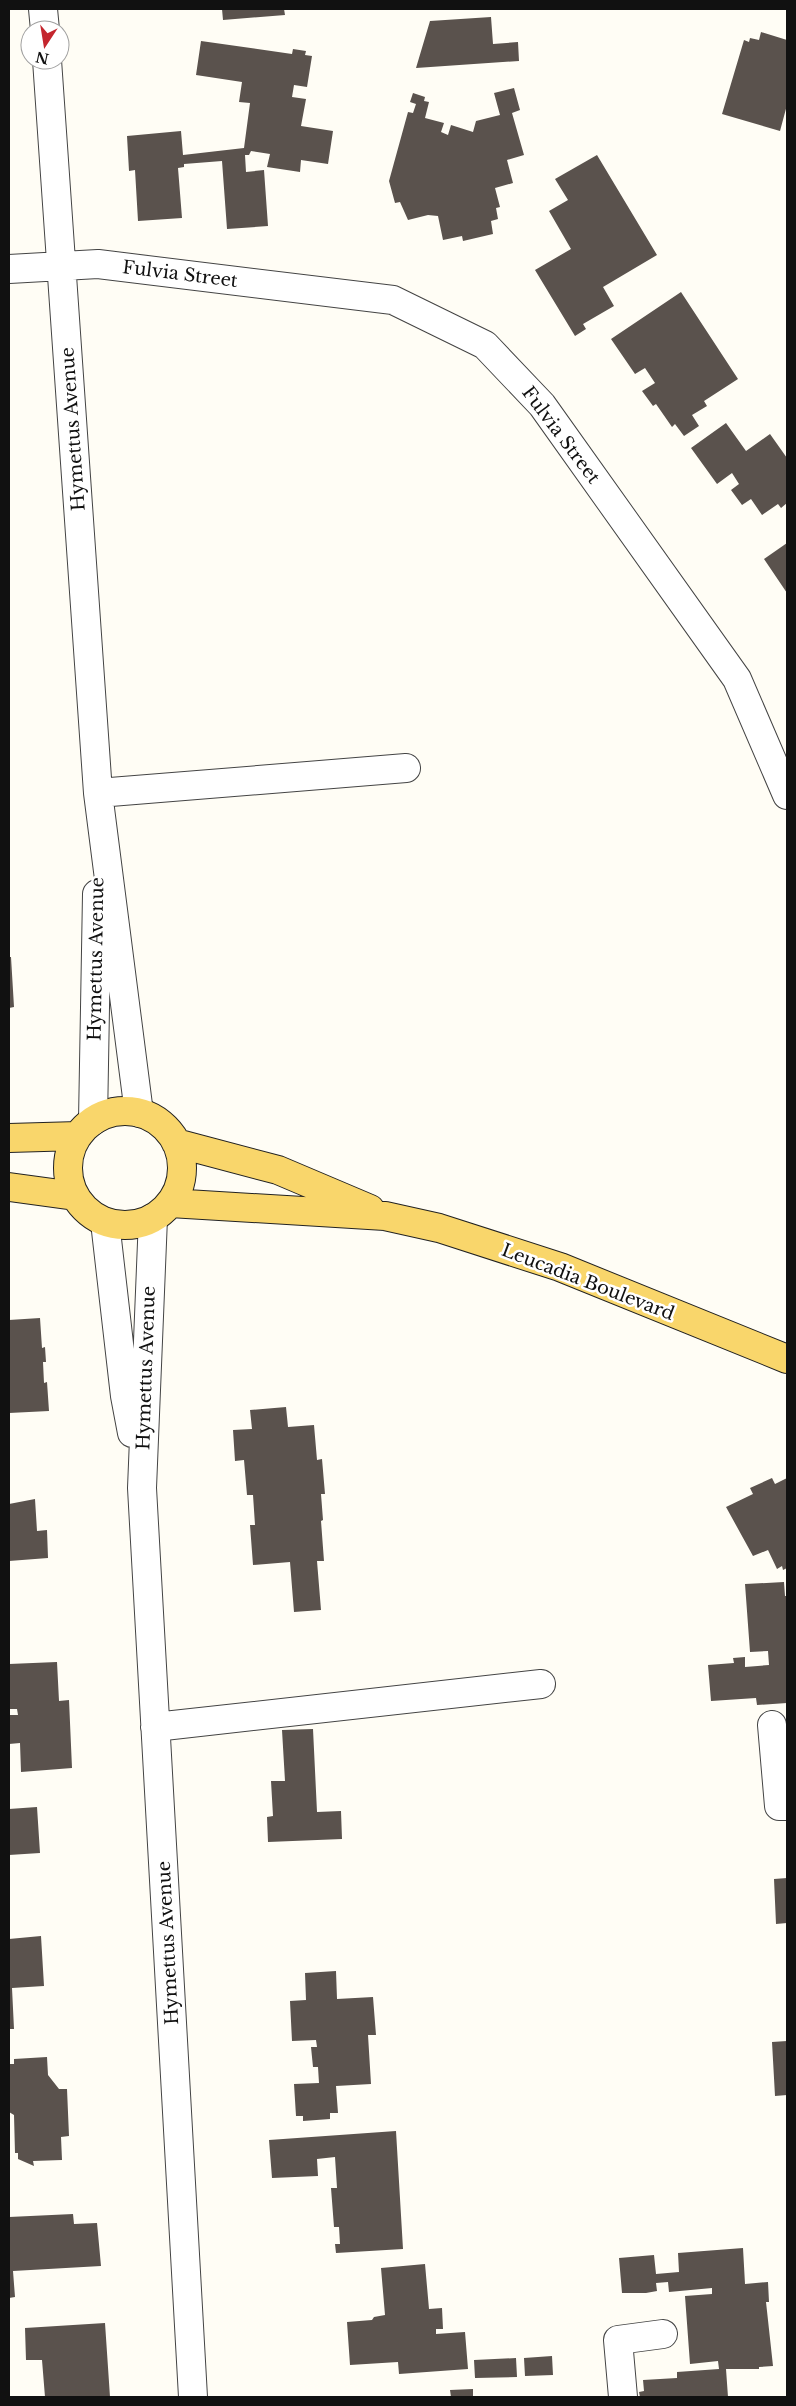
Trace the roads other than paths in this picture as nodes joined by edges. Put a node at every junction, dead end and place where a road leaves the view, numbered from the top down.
1 (48, 70) edge
2 (61, 266) junction
3 (9, 269) edge
4 (406, 768) dead end
5 (98, 795) junction
6 (787, 795) edge
7 (139, 1113) junction
8 (86, 1128) junction
9 (9, 1138) edge
10 (176, 1144) junction
11 (9, 1187) edge
12 (75, 1196) junction
13 (162, 1211) junction
14 (385, 1216) junction
15 (105, 1222) junction
16 (787, 1360) edge
17 (142, 1488) junction
18 (541, 1684) dead end
19 (772, 1725) dead end
20 (155, 1727) junction
21 (783, 1806) edge
22 (663, 2334) dead end
23 (193, 2397) edge
24 (622, 2397) edge

1 - 2 street, Hymettus Avenue
2 - 3 street, Fulvia Street
2 - 5 street, Hymettus Avenue
2 - 6 street, Fulvia Street
4 - 5 street
5 - 7 street, Hymettus Avenue
5 - 8 street, Hymettus Avenue
7 - 8 main road
7 - 10 main road
8 - 9 main road
8 - 12 main road
10 - 13 main road
10 - 14 main road, Leucadia Boulevard
11 - 12 main road
12 - 15 main road
13 - 14 main road, Leucadia Boulevard
13 - 15 main road
13 - 17 street, Hymettus Avenue
14 - 16 main road, Leucadia Boulevard
15 - 17 street, Hymettus Avenue
17 - 20 street, Hymettus Avenue
18 - 20 street
19 - 21 street
20 - 23 street, Hymettus Avenue
22 - 24 street

